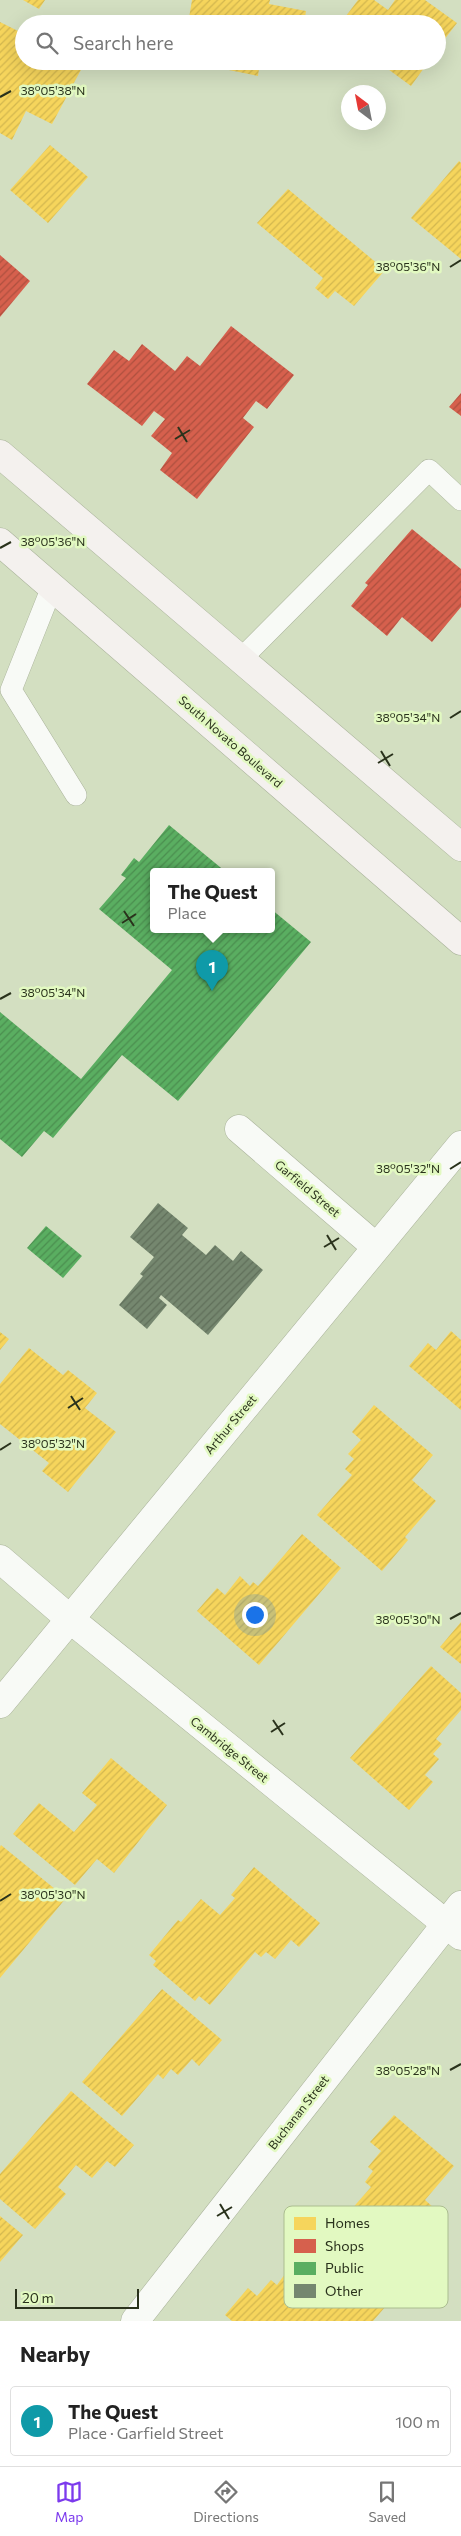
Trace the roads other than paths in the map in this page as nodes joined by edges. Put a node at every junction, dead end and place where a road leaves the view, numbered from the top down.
1 (0, 454) edge
2 (461, 500) edge
3 (0, 542) edge
4 (52, 587) junction
5 (241, 659) junction
6 (76, 795) dead end
7 (461, 847) edge
8 (461, 941) edge
9 (239, 1129) dead end
10 (461, 1145) edge
11 (376, 1247) junction
12 (0, 1559) edge
13 (70, 1619) junction
14 (0, 1704) edge
15 (456, 1921) edge
16 (135, 2321) edge

1 - 5 main road
2 - 5 lane
3 - 4 main road, South Novato Boulevard
4 - 6 lane
4 - 8 main road, South Novato Boulevard
5 - 7 main road
9 - 11 street, Garfield Street
10 - 11 street, Arthur Street
11 - 13 street, Arthur Street
12 - 13 street, Cambridge Street
13 - 14 street, Arthur Street
13 - 15 street, Cambridge Street
15 - 16 street, Buchanan Street

